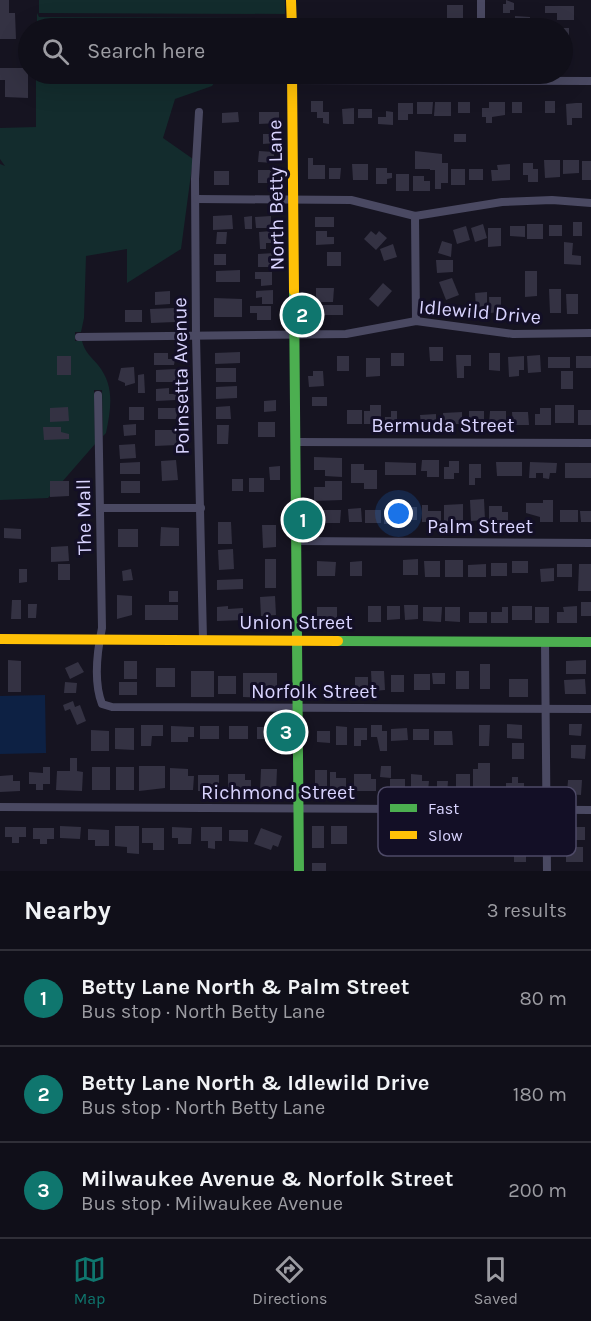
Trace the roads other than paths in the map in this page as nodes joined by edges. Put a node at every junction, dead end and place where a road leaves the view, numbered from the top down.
1 (291, 0) edge
2 (481, 0) edge
3 (292, 18) edge
4 (481, 18) edge
5 (573, 80) edge
6 (591, 81) edge
7 (292, 84) edge
8 (199, 112) dead end
9 (197, 199) junction
10 (294, 200) junction
11 (591, 203) edge
12 (415, 216) junction
13 (417, 321) junction
14 (295, 333) junction
15 (591, 333) edge
16 (196, 336) junction
17 (79, 337) dead end
18 (98, 395) dead end
19 (296, 442) junction
20 (591, 443) edge
21 (100, 508) junction
22 (201, 508) junction
23 (297, 541) junction
24 (591, 543) edge
25 (0, 639) edge
26 (100, 639) junction
27 (203, 639) junction
28 (297, 640) junction
29 (546, 641) junction
30 (591, 642) edge
31 (296, 708) junction
32 (546, 709) junction
33 (591, 709) edge
34 (546, 787) edge
35 (0, 807) edge
36 (299, 809) junction
37 (378, 809) edge
38 (547, 856) edge
39 (299, 871) edge
40 (547, 871) edge

1 - 3 street
2 - 4 street
5 - 6 street
7 - 10 street, North Betty Lane
8 - 9 street, Poinsetta Avenue
9 - 10 street
9 - 16 street, Poinsetta Avenue
10 - 12 street
10 - 14 street, North Betty Lane
11 - 12 street
12 - 13 street
13 - 14 street, Idlewild Drive
13 - 15 street, Idlewild Drive
14 - 16 street, Idlewild Drive
14 - 19 street, North Betty Lane
16 - 17 street, Idlewild Drive
16 - 22 street, Poinsetta Avenue
18 - 21 street, The Mall
19 - 20 street, Bermuda Street
19 - 23 street, North Betty Lane
21 - 22 street
21 - 26 street, The Mall
22 - 27 street, Poinsetta Avenue
23 - 24 street, Palm Street
23 - 28 street, North Betty Lane
25 - 26 street, Union Street
26 - 27 street, Union Street
26 - 31 street, Norfolk Street
27 - 28 street, Union Street
28 - 29 street, Union Street
28 - 31 street, North Betty Lane
29 - 30 street, Union Street
29 - 32 street
31 - 32 street, Norfolk Street
31 - 36 street, North Betty Lane
32 - 33 street, Norfolk Street
32 - 34 street
35 - 36 street, Richmond Street
36 - 37 street, Richmond Street
36 - 39 street, North Betty Lane
38 - 40 street

